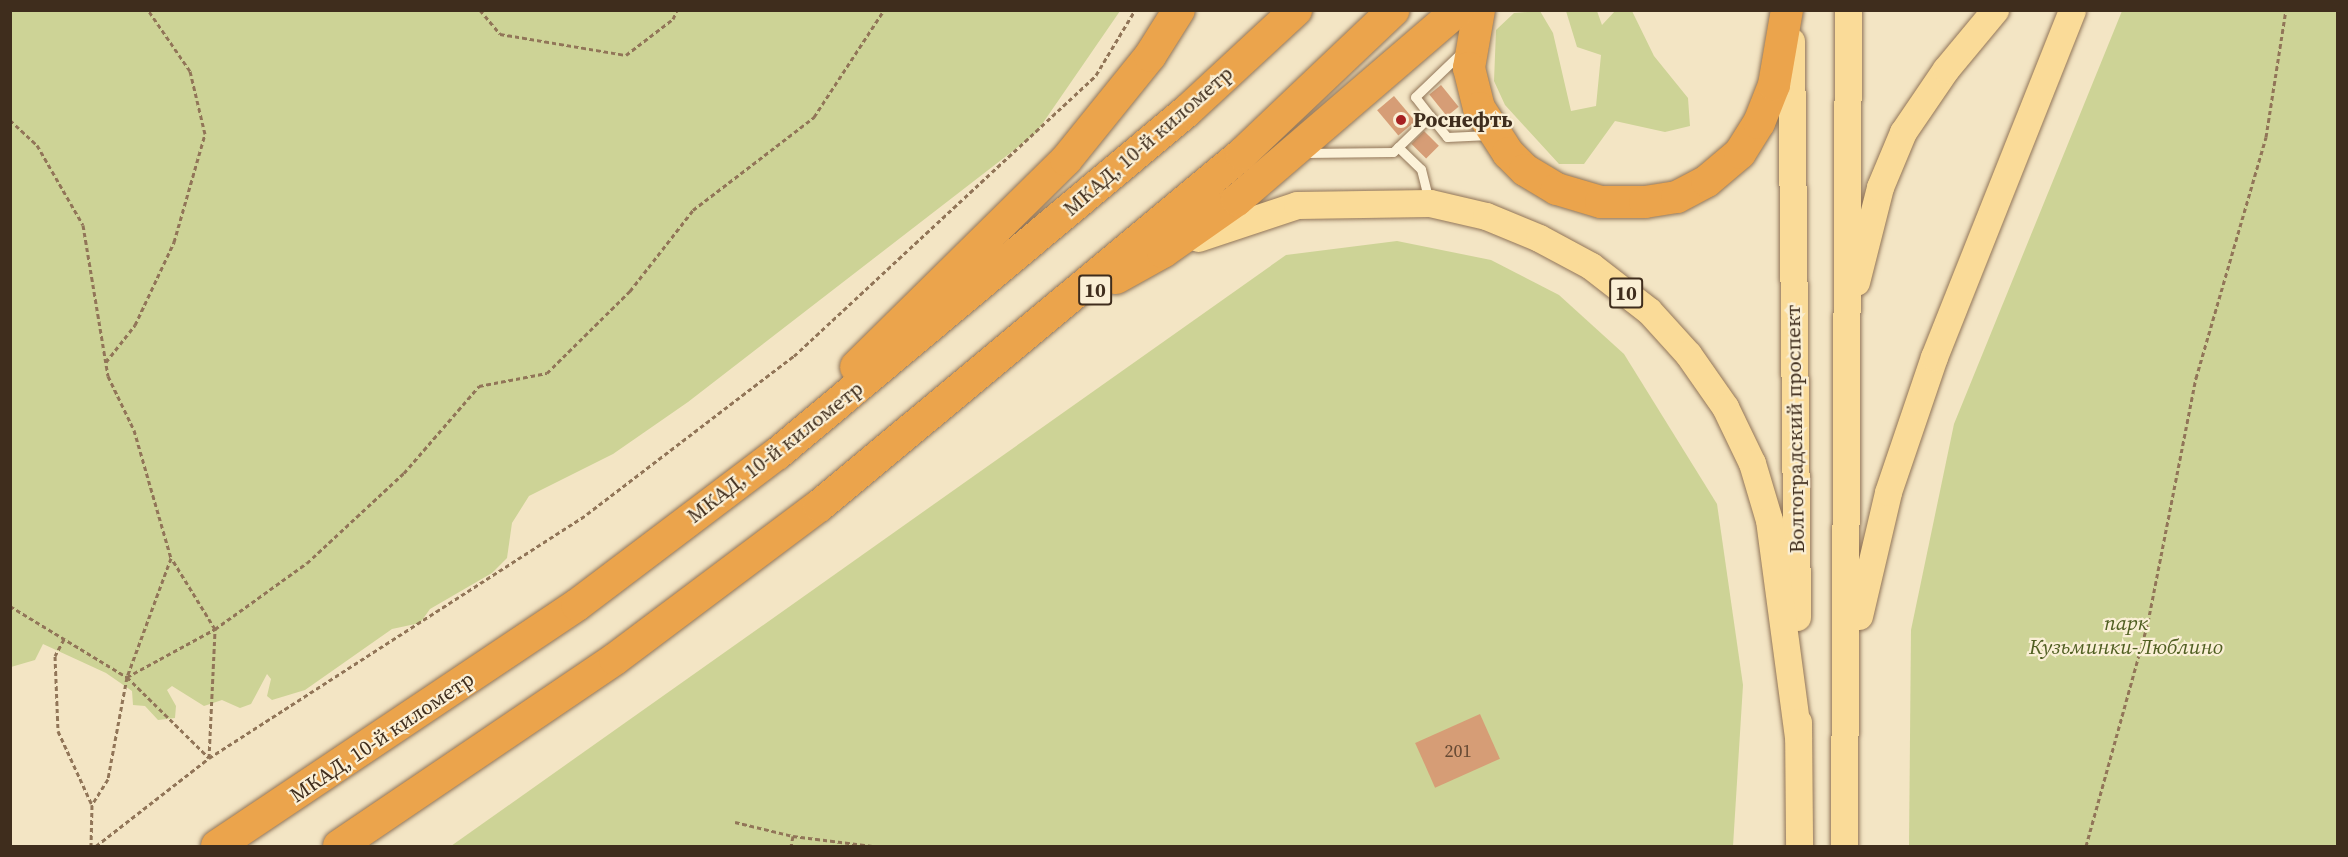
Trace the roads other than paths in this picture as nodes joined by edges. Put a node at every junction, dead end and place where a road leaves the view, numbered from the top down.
1 (1179, 10) edge
2 (1296, 10) edge
3 (1394, 10) edge
4 (1458, 10) edge
5 (1479, 10) edge
6 (1789, 10) edge
7 (1848, 10) edge
8 (1995, 10) edge
9 (2072, 10) edge
10 (1471, 44) junction
11 (1430, 116) junction
12 (1495, 135) junction
13 (1398, 147) junction
14 (1294, 153) junction
15 (1430, 203) junction
16 (1164, 252) junction
17 (1847, 310) junction
18 (1030, 334) junction
19 (777, 454) junction
20 (1845, 697) junction
21 (1798, 738) junction
22 (217, 846) edge
23 (339, 846) edge
24 (1799, 846) edge
25 (1844, 846) edge

1 - 19 highway
2 - 19 highway, МКАД, 10-й километр
3 - 18 highway
4 - 14 highway
5 - 10 highway
6 - 12 highway
6 - 21 main road, Волгоградский проспект
7 - 17 main road
8 - 17 main road
9 - 20 main road
10 - 11 lane
10 - 12 highway
11 - 12 lane
11 - 13 lane
13 - 14 lane
13 - 15 lane
14 - 16 highway
15 - 16 main road, 10
15 - 21 main road, 10
16 - 18 highway, 10
17 - 20 main road
18 - 23 highway
19 - 22 highway, МКАД, 10-й километр
20 - 25 main road
21 - 24 main road, Волгоградский проспект

